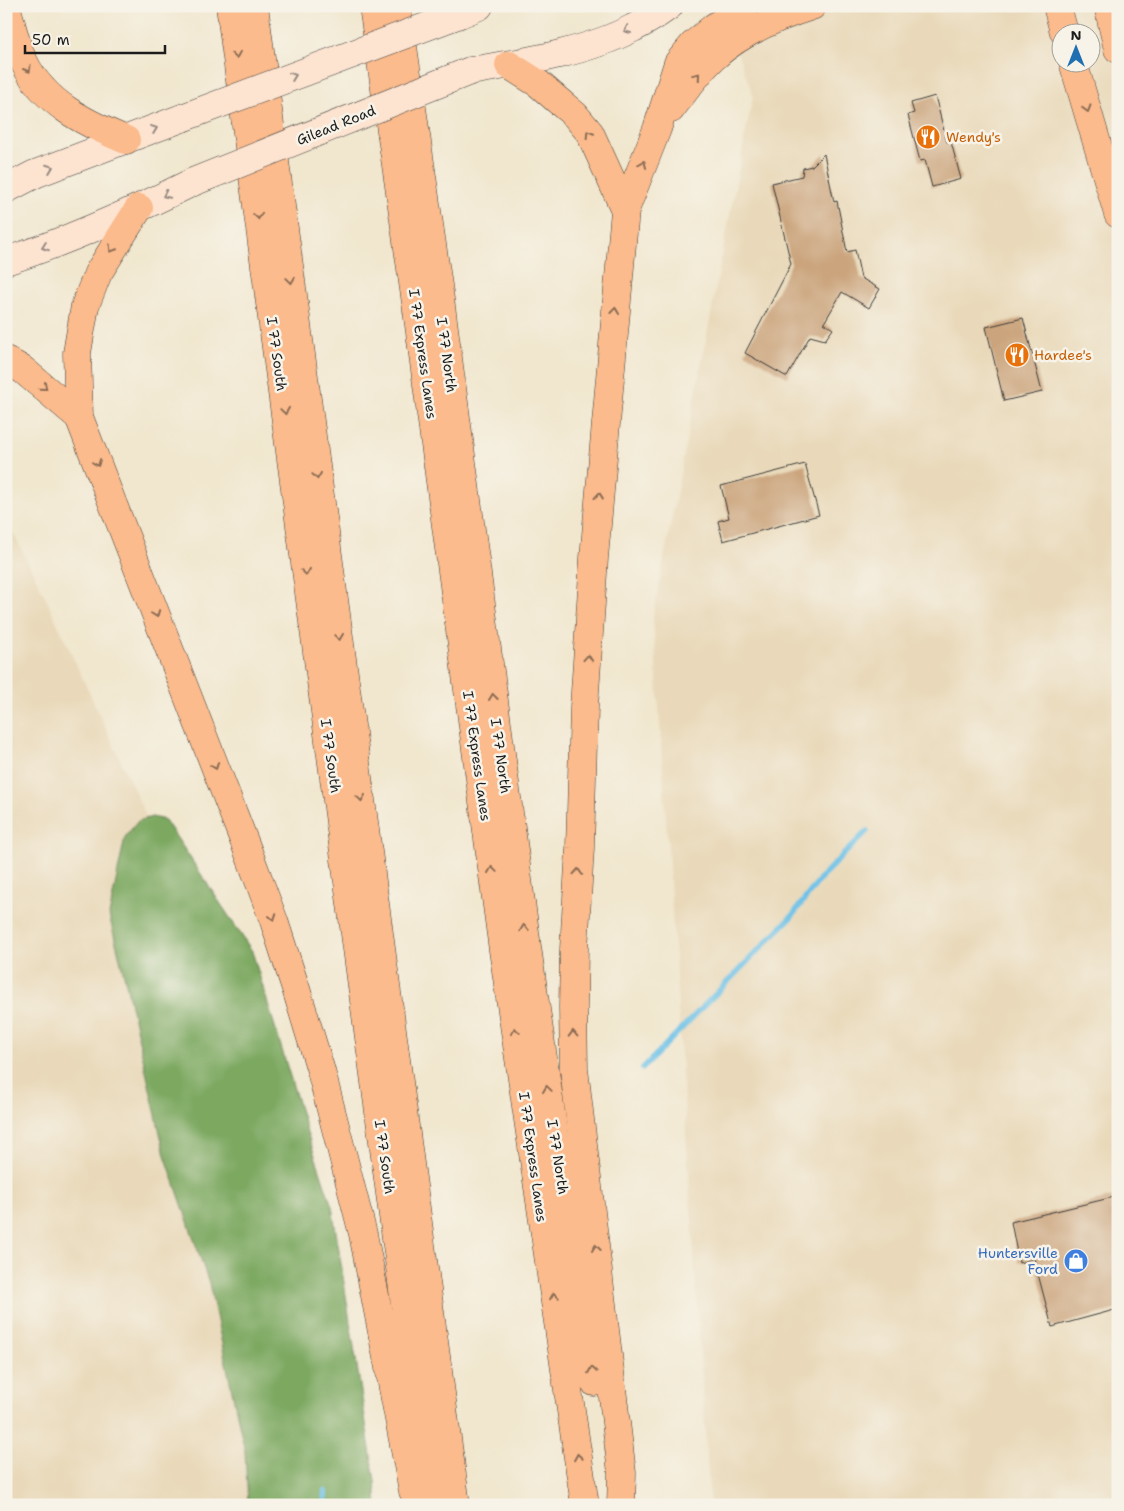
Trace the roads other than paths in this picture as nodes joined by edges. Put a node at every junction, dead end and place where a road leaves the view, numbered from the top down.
1 (6, 6) edge
2 (230, 6) edge
3 (254, 6) edge
4 (373, 6) edge
5 (397, 6) edge
6 (670, 6) edge
7 (745, 6) edge
8 (812, 6) edge
9 (1108, 6) edge
10 (469, 10) edge
11 (1118, 49) edge
12 (509, 65) junction
13 (1076, 72) edge
14 (657, 129) junction
15 (126, 140) junction
16 (6, 189) edge
17 (139, 208) junction
18 (625, 210) junction
19 (1118, 214) edge
20 (6, 261) edge
21 (6, 360) edge
22 (79, 417) junction
23 (416, 1505) edge
24 (432, 1505) edge
25 (456, 1505) edge
26 (585, 1505) edge
27 (614, 1505) edge
28 (621, 1505) edge

1 -> 15 main road
2 -> 24 main road, I 77 South
3 -> 25 main road
26 -> 4 main road, I 77 Express Lanes
27 -> 5 main road, I 77 North
6 -> 12 main road, Gilead Road
7 - 14 main road
14 -> 8 main road
9 - 11 main road
15 -> 10 main road, bridge
12 -> 17 main road, Gilead Road, bridge
18 -> 12 main road
13 -> 19 main road
18 -> 14 main road
16 -> 15 main road
17 -> 20 main road, Gilead Road
17 -> 22 main road
28 -> 18 main road
21 -> 22 main road
22 -> 23 main road

